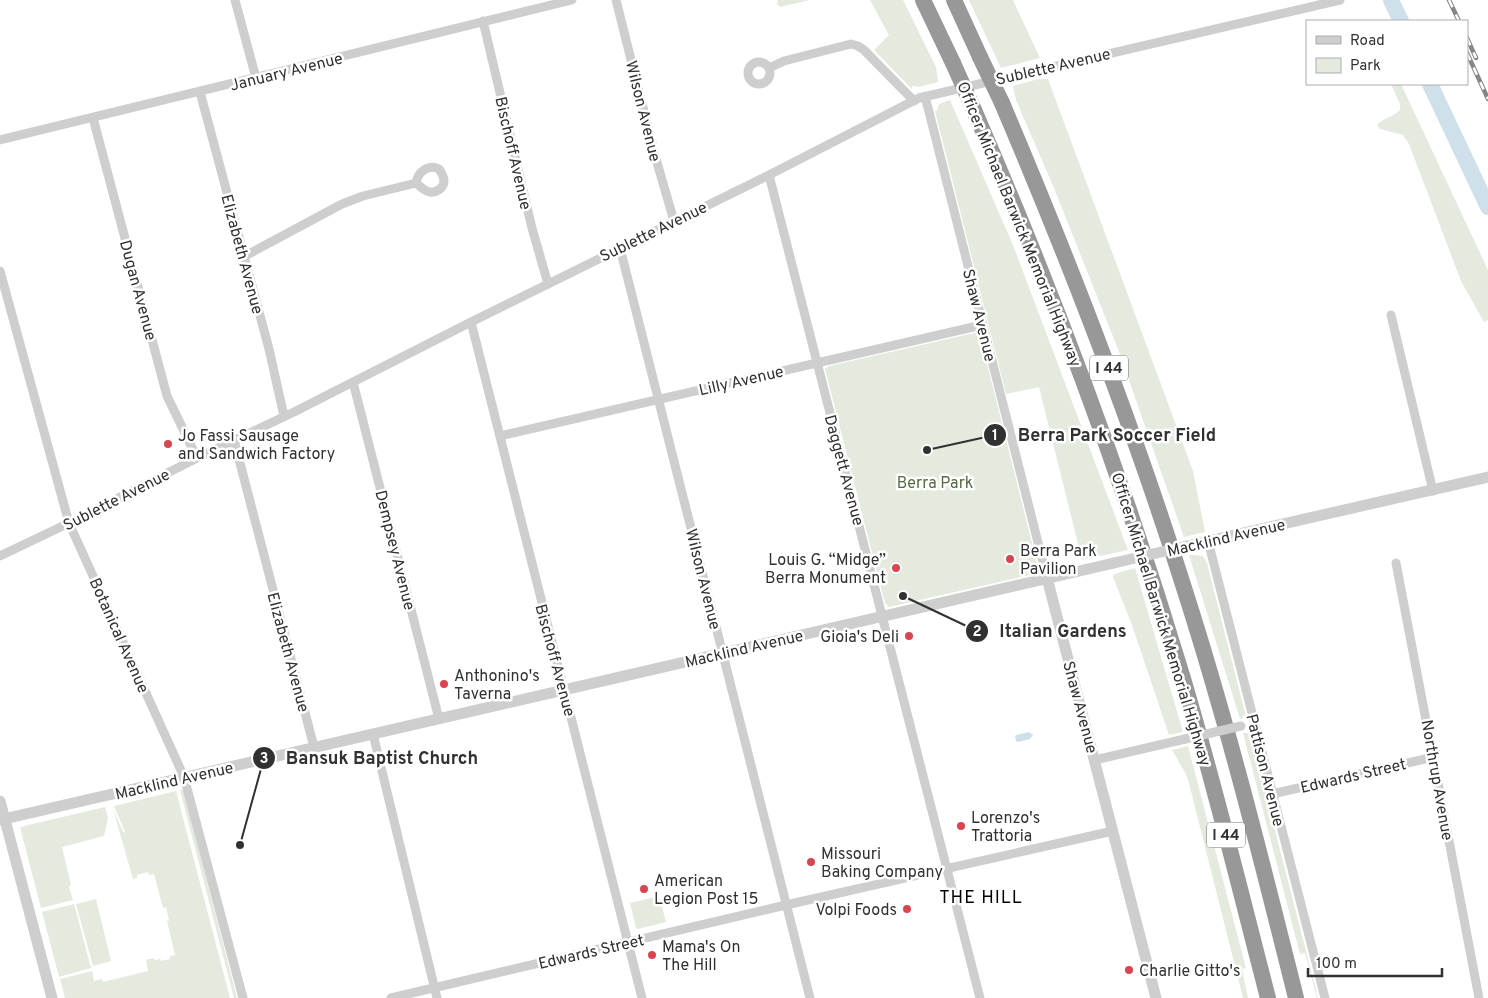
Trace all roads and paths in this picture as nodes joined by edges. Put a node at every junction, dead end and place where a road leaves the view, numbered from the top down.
1 (235, 0) edge
2 (572, 0) edge
3 (616, 0) edge
4 (923, 0) edge
5 (954, 0) edge
6 (1340, 0) edge
7 (483, 22) junction
8 (769, 68) dead end
9 (256, 78) junction
10 (200, 92) junction
11 (925, 96) junction
12 (914, 101) junction
13 (93, 118) junction
14 (0, 140) edge
15 (768, 175) junction
16 (416, 183) dead end
17 (674, 221) junction
18 (620, 248) junction
19 (243, 257) junction
20 (0, 271) edge
21 (548, 284) junction
22 (1391, 315) dead end
23 (471, 322) junction
24 (982, 325) junction
25 (817, 362) junction
26 (353, 382) junction
27 (658, 399) junction
28 (284, 416) junction
29 (500, 436) junction
30 (234, 440) junction
31 (197, 458) junction
32 (1488, 478) edge
33 (1433, 491) junction
34 (69, 523) junction
35 (1208, 541) junction
36 (0, 556) edge
37 (1396, 563) dead end
38 (1047, 578) junction
39 (883, 616) junction
40 (722, 653) junction
41 (564, 690) junction
42 (440, 719) junction
43 (1254, 724) junction
44 (373, 734) junction
45 (314, 748) junction
46 (1434, 757) junction
47 (1095, 760) junction
48 (184, 778) junction
49 (1272, 794) junction
50 (0, 801) edge
51 (2, 819) edge
52 (1113, 831) junction
53 (948, 869) junction
54 (786, 905) junction
55 (628, 942) junction
56 (434, 988) junction
57 (52, 998) edge
58 (243, 998) edge
59 (391, 998) edge
60 (437, 998) edge
61 (642, 998) edge
62 (810, 998) edge
63 (980, 998) edge
64 (1156, 998) edge
65 (1268, 998) edge
66 (1296, 998) edge
67 (1324, 998) edge
68 (1479, 998) edge

1 - 9 street
2 - 7 street, January Avenue
3 - 17 street, Wilson Avenue
4 - 65 highway, Officer Michael Barwick Memorial Highway / I 44, bridge
5 - 66 highway, Officer Michael Barwick Memorial Highway / I 44, bridge
6 - 11 street, Sublette Avenue
7 - 9 street, January Avenue
7 - 21 street, Bischoff Avenue
8 - 12 street
9 - 10 street, January Avenue
10 - 13 street, January Avenue
10 - 19 street, Elizabeth Avenue
11 - 12 street, Sublette Avenue
11 - 24 street, Shaw Avenue
12 - 15 street, Sublette Avenue
13 - 14 street, January Avenue
13 - 31 street, Dugan Avenue
15 - 17 street, Sublette Avenue
15 - 25 street, Daggett Avenue
16 - 19 street
17 - 18 street, Sublette Avenue
18 - 21 street, Sublette Avenue
18 - 27 street, Wilson Avenue
19 - 28 street, Elizabeth Avenue
20 - 34 street, Botanical Avenue
21 - 23 street, Sublette Avenue
22 - 33 street
23 - 26 street, Sublette Avenue
23 - 29 street, Bischoff Avenue
24 - 25 street, Lilly Avenue
24 - 38 street, Shaw Avenue
25 - 27 street, Lilly Avenue
25 - 39 street, Daggett Avenue
26 - 28 street, Sublette Avenue
26 - 42 street, Dempsey Avenue
27 - 29 street, Lilly Avenue
27 - 40 street, Wilson Avenue
28 - 30 street, Sublette Avenue
29 - 41 street, Bischoff Avenue
30 - 31 street, Sublette Avenue
30 - 45 street, Elizabeth Avenue
31 - 34 street, Sublette Avenue
32 - 33 street, Macklind Avenue
33 - 35 street, Macklind Avenue
34 - 36 street, Sublette Avenue
34 - 48 street, Botanical Avenue
35 - 38 street, Macklind Avenue, bridge
35 - 43 street, Pattison Avenue
37 - 46 street, Northrup Avenue
38 - 39 street, Macklind Avenue
38 - 47 street, Shaw Avenue
39 - 40 street, Macklind Avenue
39 - 53 street, Daggett Avenue
40 - 41 street, Macklind Avenue
40 - 54 street, Wilson Avenue
41 - 42 street, Macklind Avenue
41 - 55 street, Bischoff Avenue
42 - 44 street, Macklind Avenue
43 - 47 street, bridge
43 - 49 street, Pattison Avenue
44 - 45 street, Macklind Avenue
44 - 56 street
45 - 48 street, Macklind Avenue
46 - 49 street, Edwards Street
46 - 68 street, Northrup Avenue
47 - 52 street, Shaw Avenue
48 - 51 street, Macklind Avenue
48 - 58 street, Botanical Avenue
49 - 67 street, Pattison Avenue
50 - 51 street
51 - 57 street
52 - 53 street, Edwards Street
52 - 64 street, Shaw Avenue
53 - 54 street, Edwards Street
53 - 63 street, Daggett Avenue
54 - 55 street, Edwards Street
54 - 62 street, Wilson Avenue
55 - 56 street, Edwards Street
55 - 61 street, Bischoff Avenue
56 - 59 street, Edwards Street
56 - 60 street

